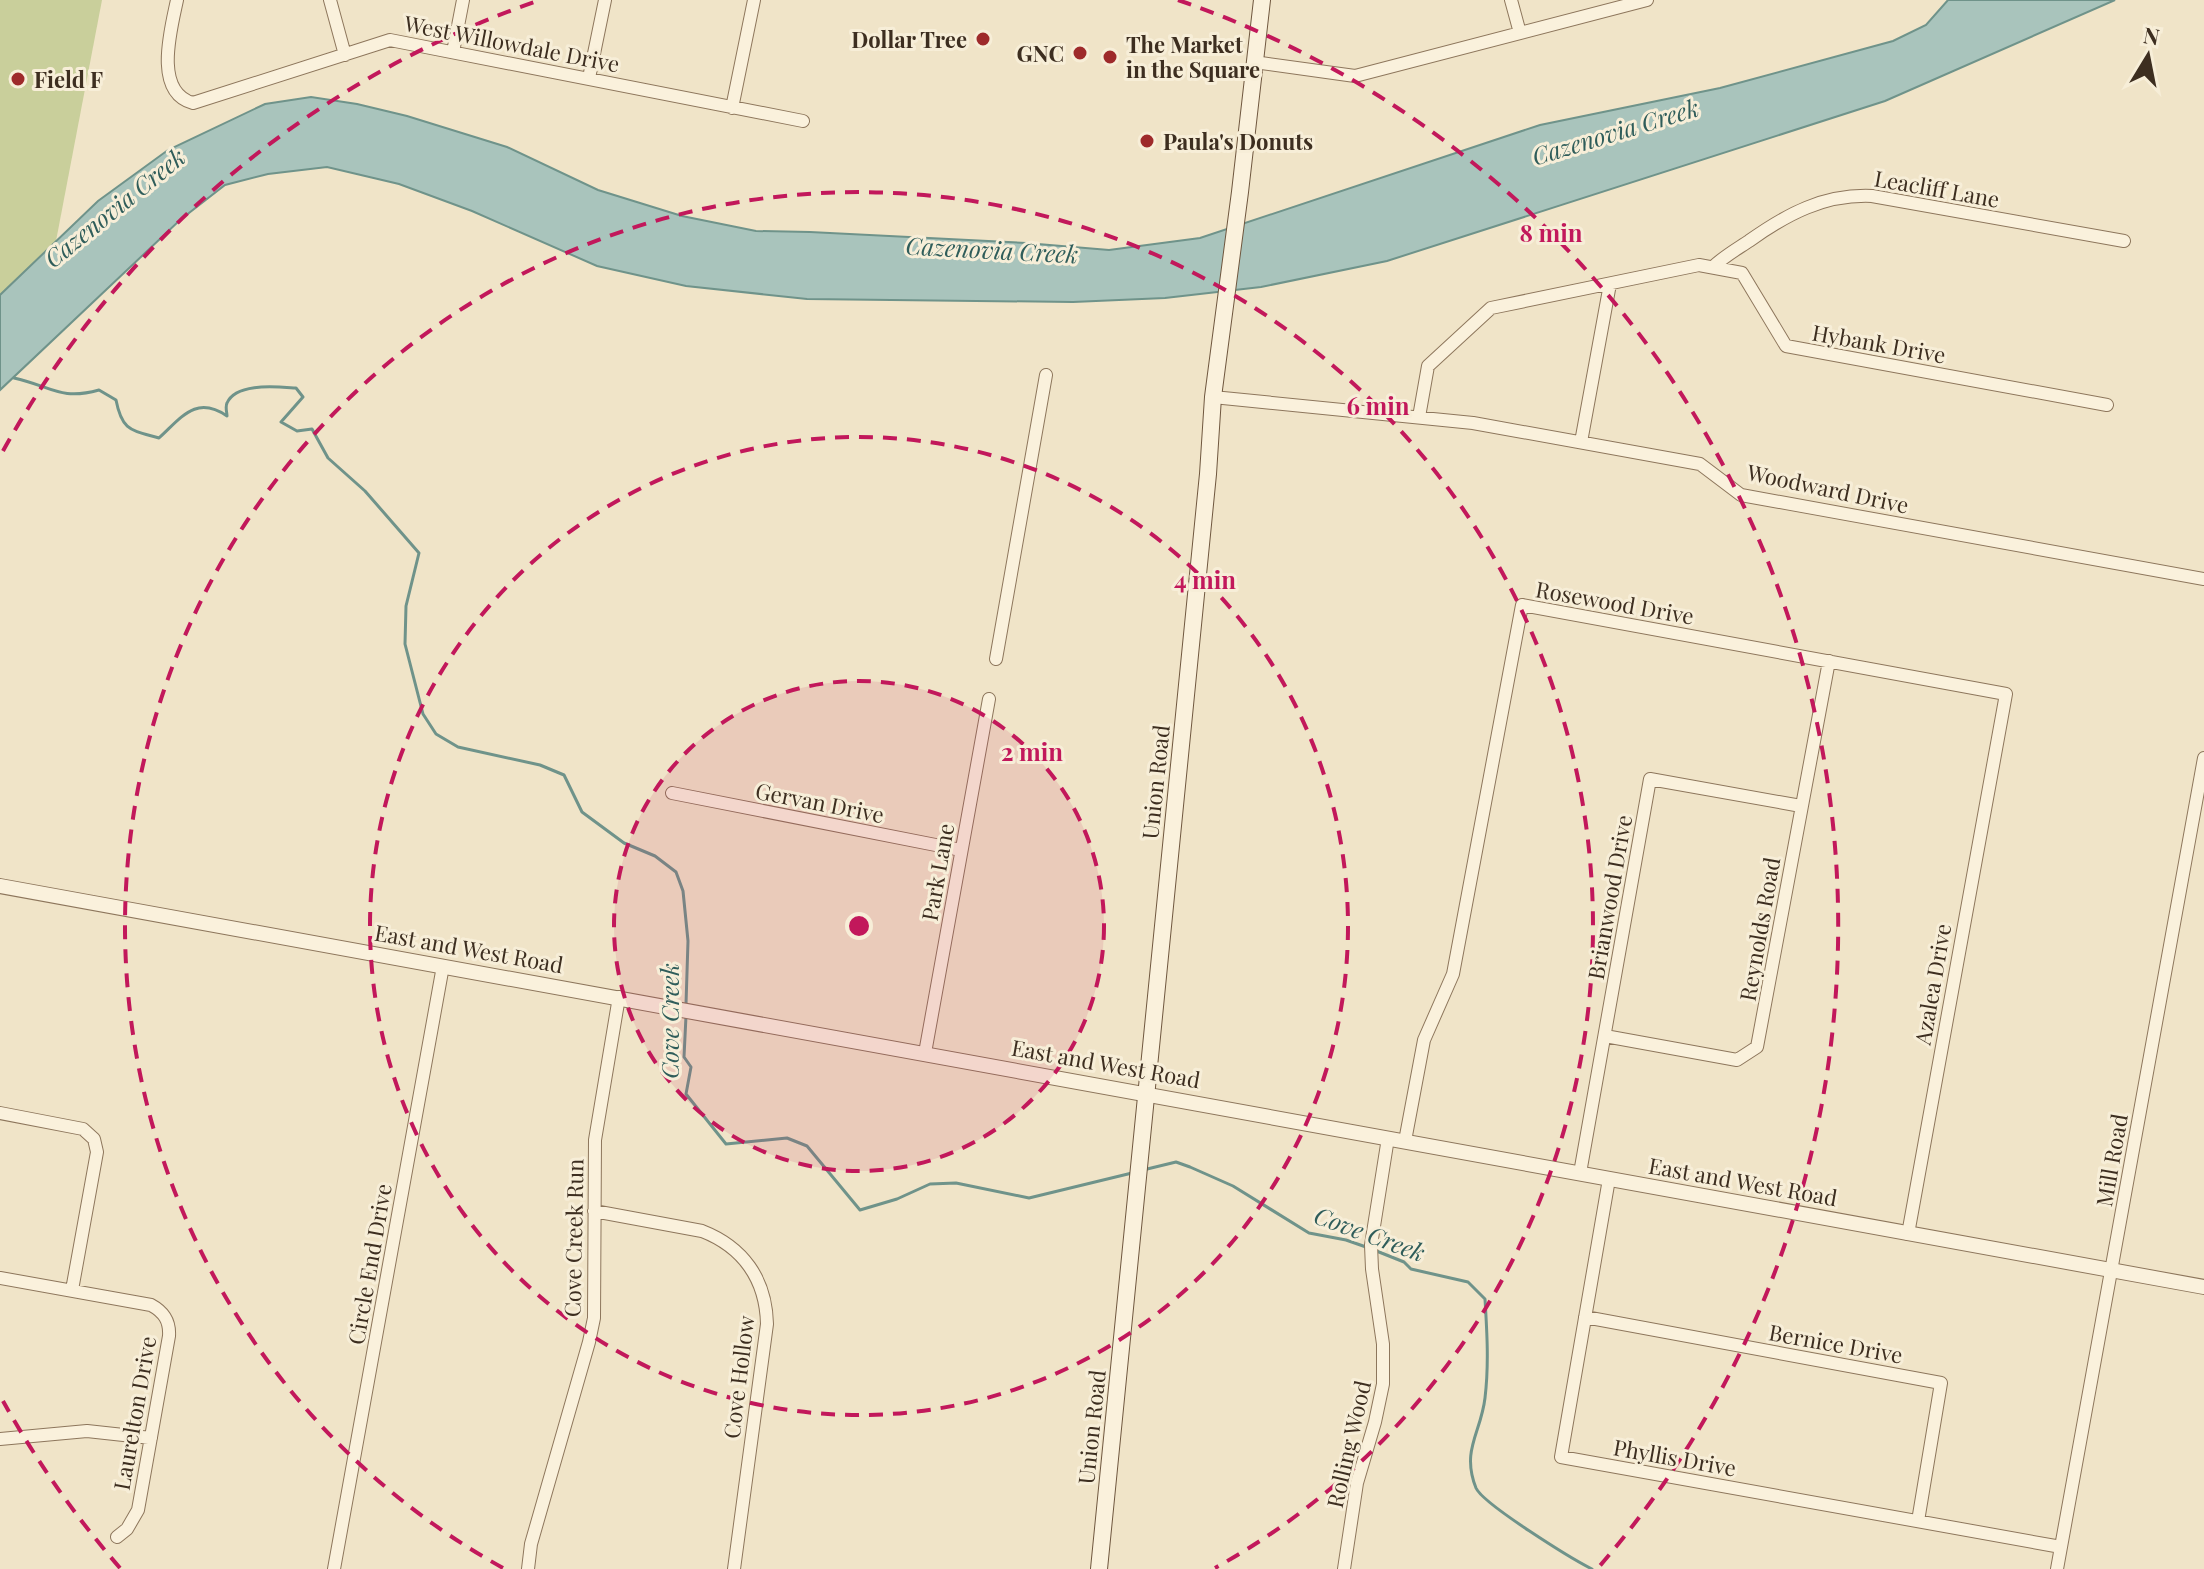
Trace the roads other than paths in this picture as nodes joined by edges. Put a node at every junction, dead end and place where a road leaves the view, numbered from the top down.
1 (177, 0) edge
2 (330, 0) edge
3 (463, 0) edge
4 (605, 0) edge
5 (754, 0) edge
6 (1262, 0) edge
7 (1511, 0) edge
8 (1647, 0) edge
9 (1520, 33) junction
10 (453, 52) junction
11 (345, 55) junction
12 (1254, 62) junction
13 (589, 78) junction
14 (732, 108) junction
15 (803, 121) dead end
16 (2124, 241) dead end
17 (1713, 267) junction
18 (1610, 284) junction
19 (1046, 375) dead end
20 (1213, 397) junction
21 (2107, 405) dead end
22 (1419, 417) junction
23 (1581, 442) junction
24 (2204, 579) edge
25 (996, 659) dead end
26 (1829, 661) junction
27 (989, 699) dead end
28 (1998, 741) joint
29 (2204, 758) edge
30 (672, 793) dead end
31 (1801, 806) junction
32 (961, 850) junction
33 (0, 886) edge
34 (443, 966) junction
35 (619, 997) junction
36 (1605, 1036) junction
37 (925, 1053) junction
38 (1146, 1093) junction
39 (0, 1113) edge
40 (1388, 1138) junction
41 (1405, 1141) junction
42 (1580, 1173) junction
43 (1609, 1179) junction
44 (594, 1211) junction
45 (1908, 1234) junction
46 (2111, 1271) junction
47 (0, 1278) edge
48 (2204, 1287) edge
49 (72, 1290) junction
50 (1585, 1317) junction
51 (151, 1438) junction
52 (0, 1439) edge
53 (1918, 1521) junction
54 (117, 1537) dead end
55 (2061, 1547) junction
56 (334, 1569) edge
57 (528, 1569) edge
58 (734, 1569) edge
59 (1099, 1569) edge
60 (1344, 1569) edge
61 (2057, 1569) edge

1 - 11 street, West Willowdale Drive
2 - 11 street
3 - 10 street
4 - 13 street
5 - 14 street
6 - 12 main road, Union Road
7 - 9 street
8 - 9 street
9 - 12 street
10 - 11 street, West Willowdale Drive
10 - 13 street, West Willowdale Drive
12 - 20 main road, Union Road
13 - 14 street, West Willowdale Drive
14 - 15 street, West Willowdale Drive
16 - 17 street, Leacliff Lane
17 - 18 street, Hybank Drive
17 - 21 street, Hybank Drive
18 - 22 street, Hybank Drive
18 - 23 street
19 - 25 street
20 - 22 street, Woodward Drive
20 - 38 main road, Union Road
22 - 23 street, Woodward Drive
23 - 24 street, Woodward Drive
26 - 28 street, Rosewood Drive
26 - 31 street, Reynolds Road
26 - 41 street, Rosewood Drive
27 - 32 street, Park Lane
28 - 45 street, Azalea Drive
29 - 46 street, Mill Road
30 - 32 street, Gervan Drive
31 - 36 street, Reynolds Road
31 - 36 street, Brianwood Drive
32 - 37 street, Park Lane
33 - 34 street, East and West Road
34 - 35 street, East and West Road
34 - 56 street, Circle End Drive
35 - 37 street, East and West Road
35 - 44 street, Cove Creek Run
36 - 42 street, Brianwood Drive
37 - 38 street, East and West Road
38 - 40 street, East and West Road
38 - 59 main road, Union Road
39 - 49 street
40 - 41 street, East and West Road
40 - 60 street, Rolling Wood
41 - 42 street, East and West Road
42 - 43 street, East and West Road
43 - 45 street, East and West Road
43 - 50 street, Phyllis Drive
44 - 57 street, Cove Creek Run
44 - 58 street, Cove Hollow
45 - 46 street, East and West Road
46 - 48 street, East and West Road
46 - 55 street, Mill Road
47 - 49 street, Laurelton Drive
49 - 51 street, Laurelton Drive
50 - 53 street, Bernice Drive
50 - 53 street, Phyllis Drive
51 - 52 street
51 - 54 street, Laurelton Drive
53 - 55 street, Phyllis Drive
55 - 61 street, Mill Road

